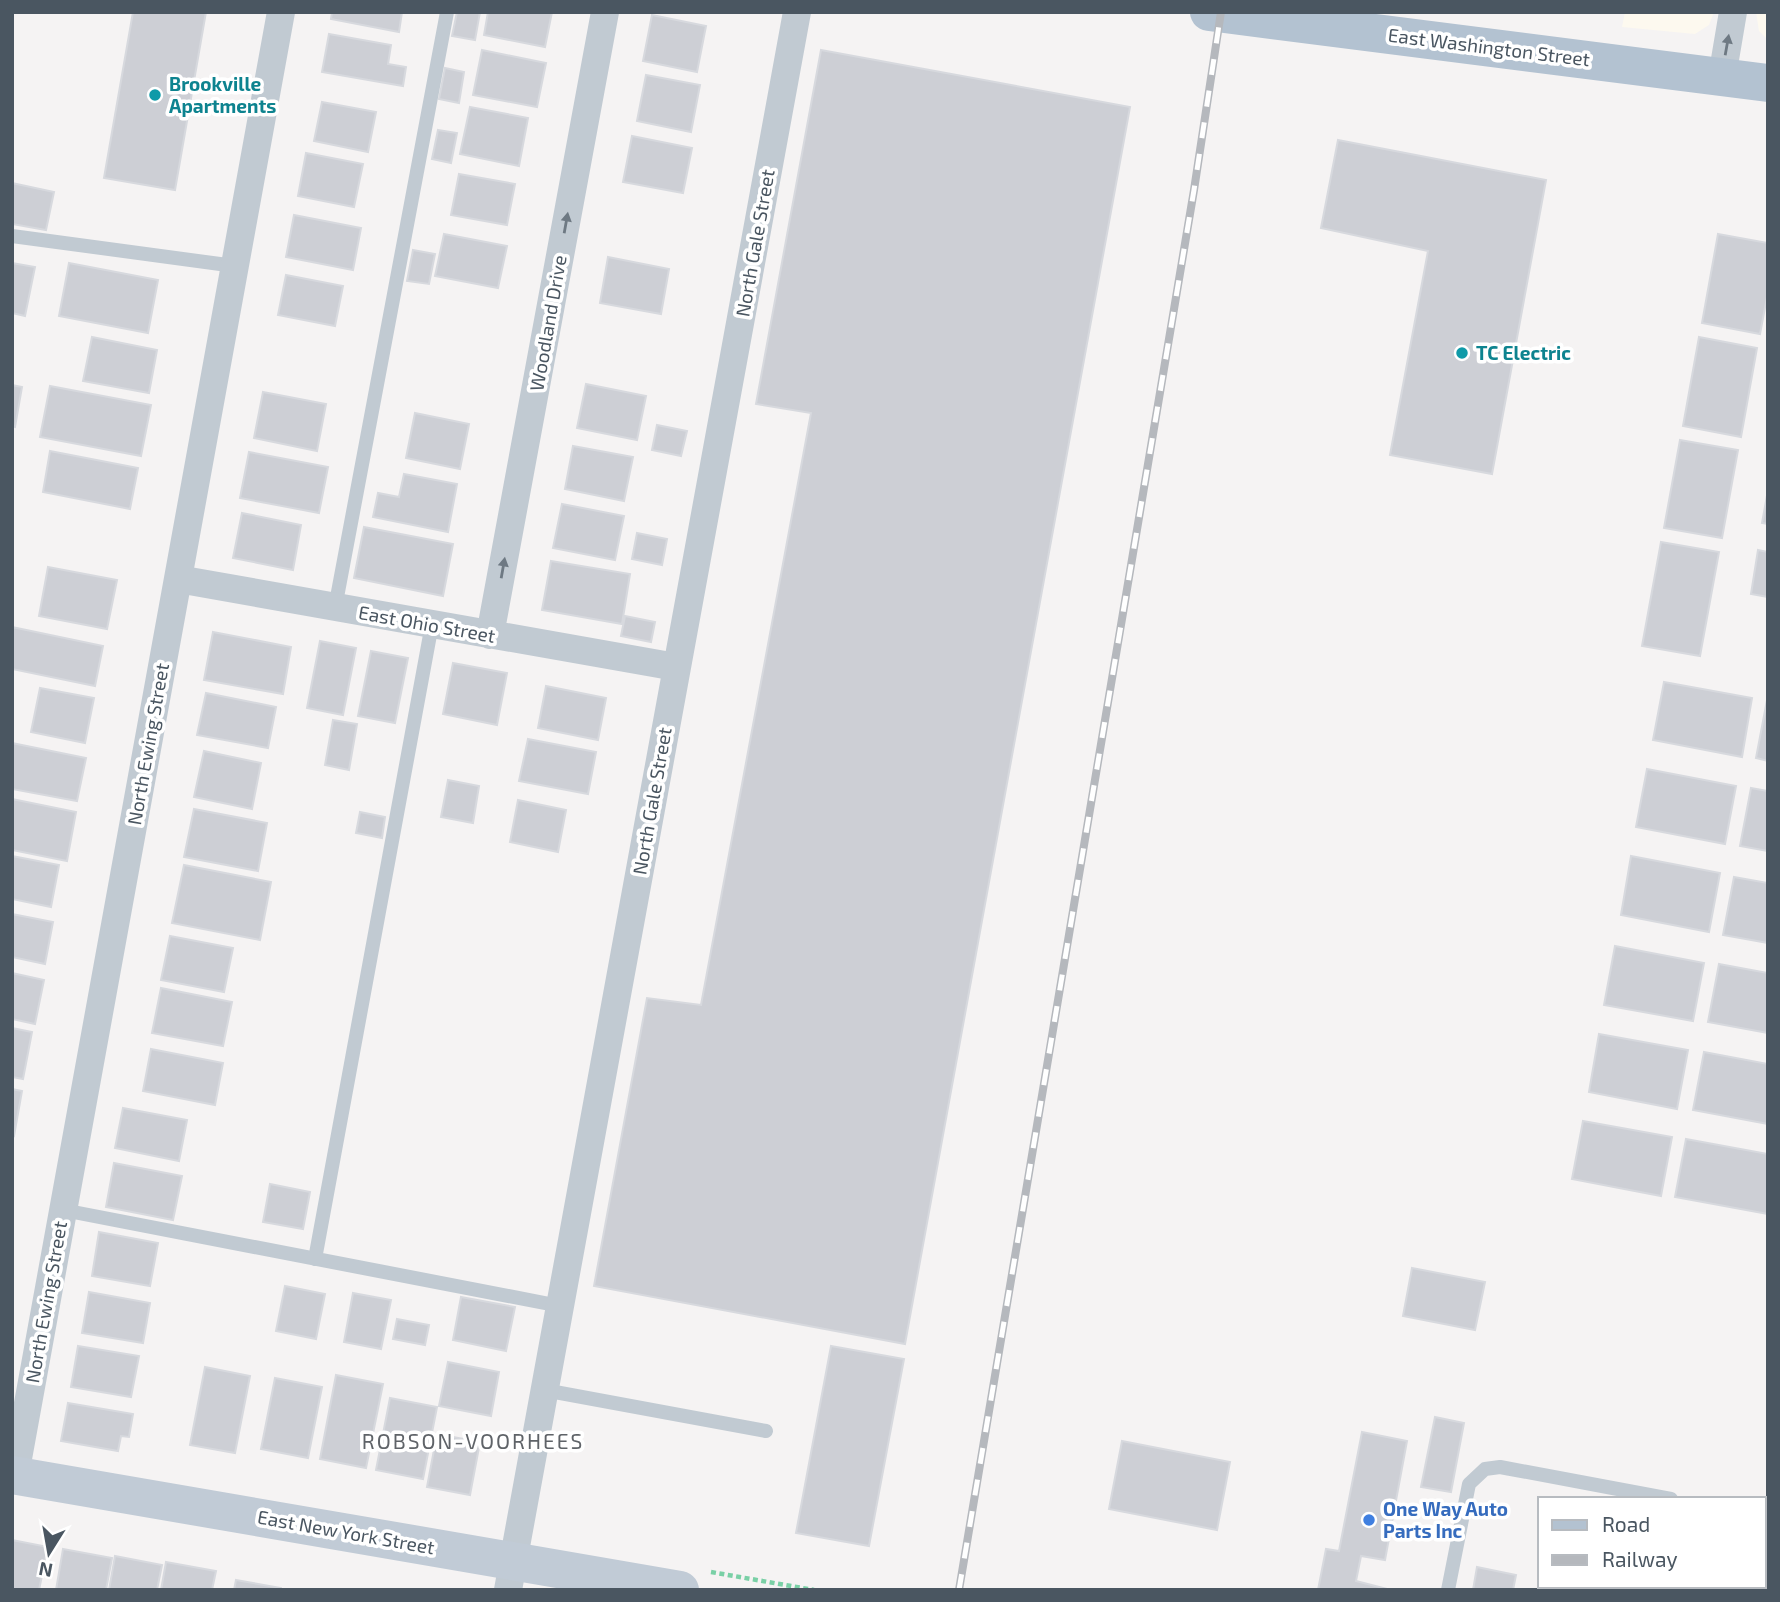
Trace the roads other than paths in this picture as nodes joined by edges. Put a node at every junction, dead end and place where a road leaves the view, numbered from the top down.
1 (281, 12) edge
2 (447, 12) edge
3 (605, 12) edge
4 (797, 12) edge
5 (1209, 12) edge
6 (1733, 12) edge
7 (1721, 77) junction
8 (1768, 83) edge
9 (12, 236) edge
10 (235, 266) junction
11 (178, 579) junction
12 (335, 608) junction
13 (432, 624) junction
14 (490, 635) junction
15 (676, 667) junction
16 (63, 1210) junction
17 (315, 1259) junction
18 (559, 1306) junction
19 (544, 1390) junction
20 (766, 1430) dead end
21 (13, 1475) edge
22 (1660, 1497) edge
23 (510, 1575) edge
24 (680, 1590) edge
25 (1448, 1590) edge

1 - 10 street, North Ewing Street
2 - 12 lane
14 -> 3 street, Woodland Drive
4 - 15 street, North Gale Street
5 - 7 main road, East Washington Street
7 -> 6 street
7 - 8 main road, East Washington Street
9 - 10 lane
10 - 11 street, North Ewing Street
11 - 12 street, East Ohio Street
11 - 16 street, North Ewing Street
12 - 13 street, East Ohio Street
13 - 14 street, East Ohio Street
13 - 17 lane
14 - 15 street, East Ohio Street
15 - 18 street, North Gale Street
16 - 17 lane
16 - 21 street, North Ewing Street
17 - 18 lane
18 - 19 street, North Gale Street
19 - 20 lane
19 - 23 street, North Gale Street
21 - 23 main road, East New York Street
22 - 25 lane
23 - 24 main road, East New York Street

